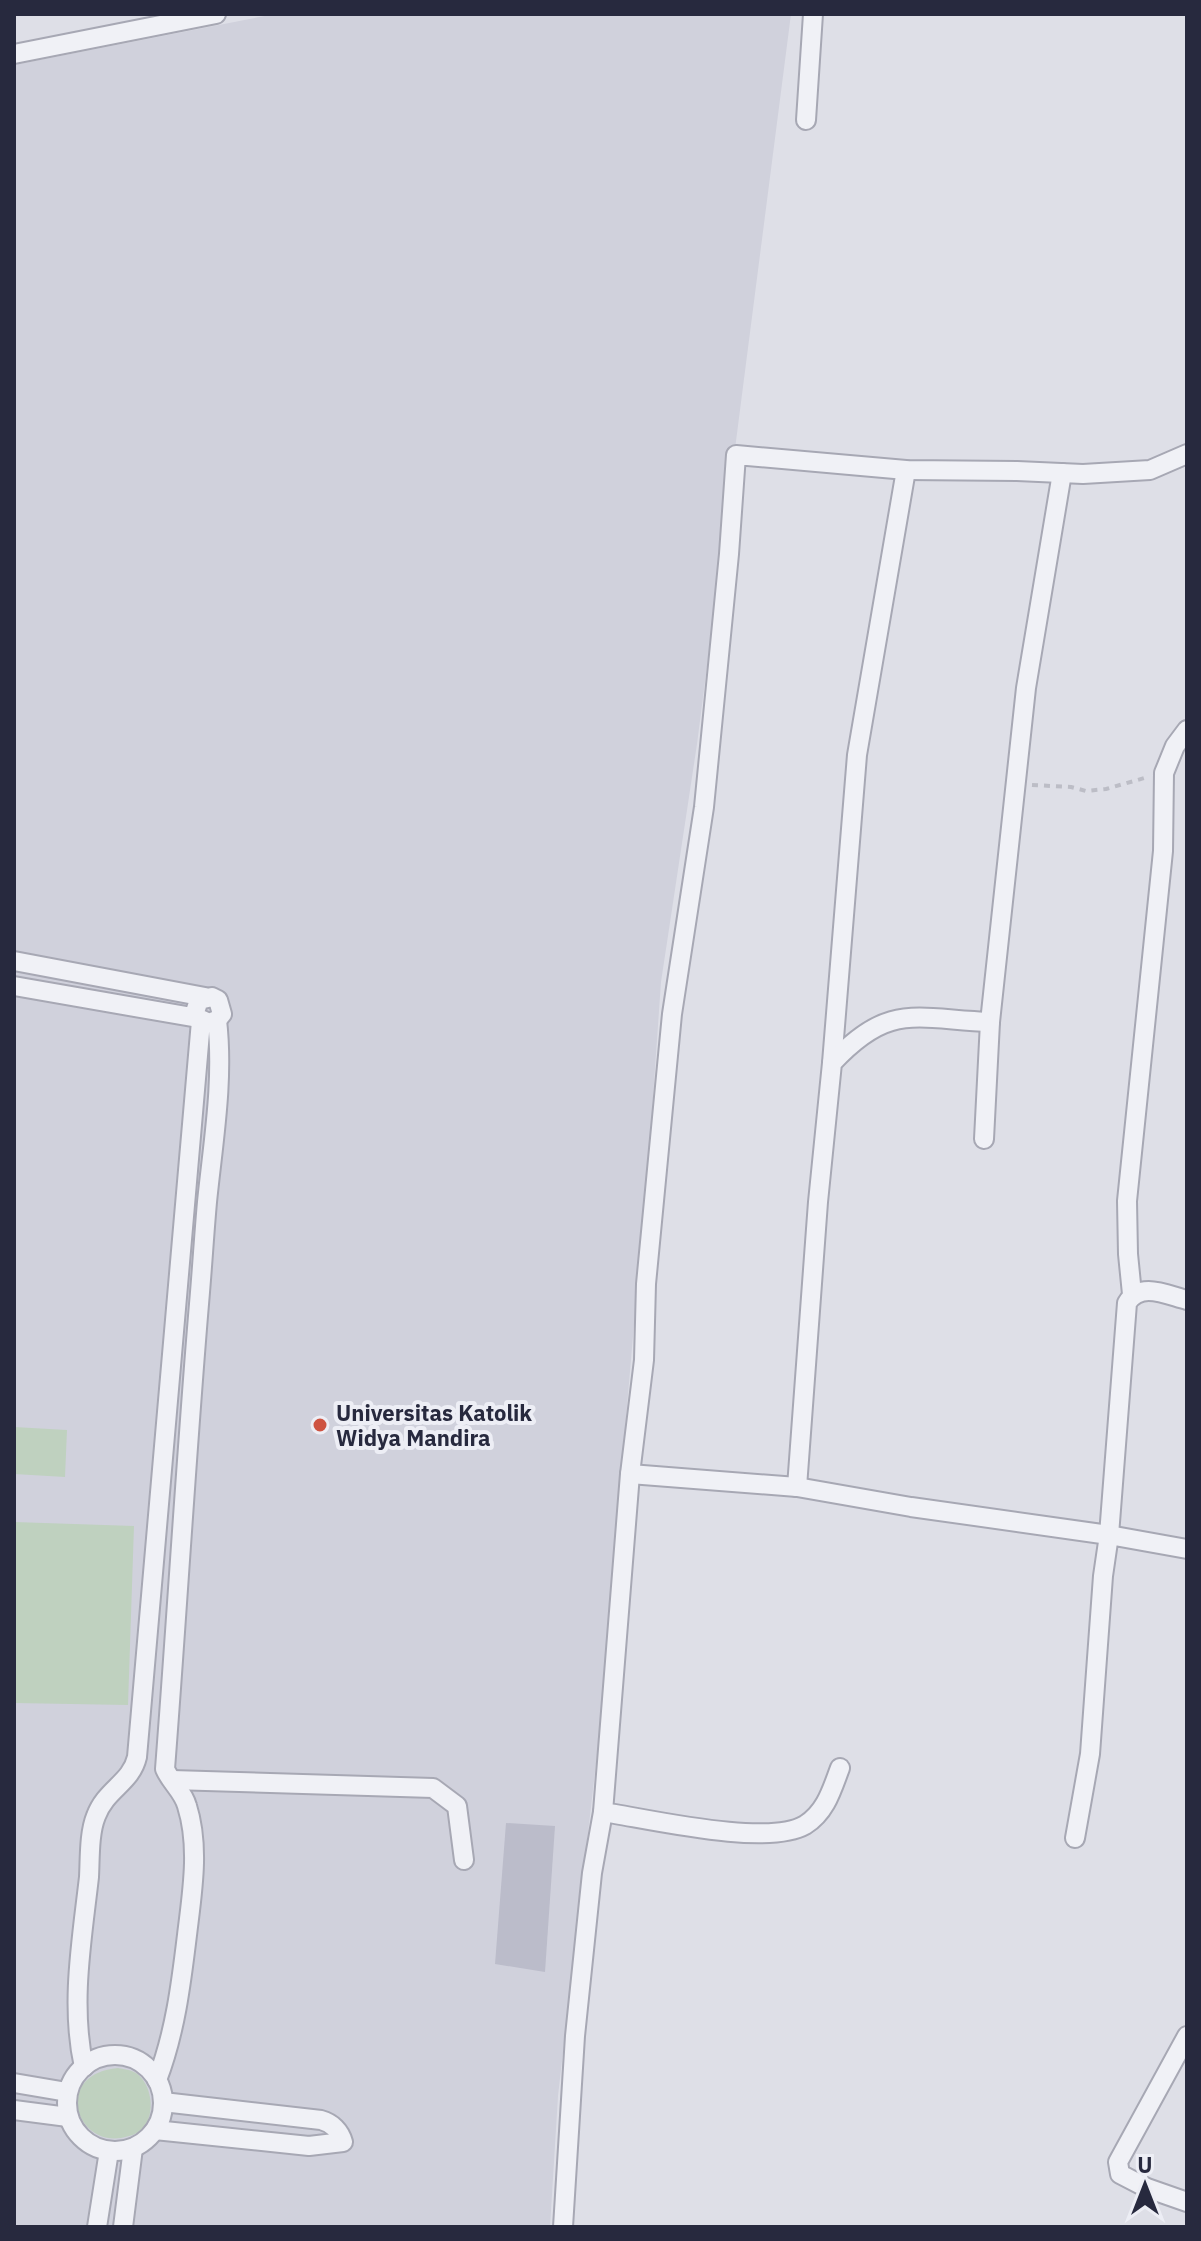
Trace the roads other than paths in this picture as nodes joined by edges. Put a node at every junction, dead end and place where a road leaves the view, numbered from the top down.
1 (216, 14) edge
2 (813, 14) edge
3 (14, 54) edge
4 (806, 120) dead end
5 (1187, 454) edge
6 (906, 470) junction
7 (1062, 473) junction
8 (1187, 730) edge
9 (14, 961) edge
10 (14, 986) edge
11 (205, 1020) junction
12 (990, 1022) junction
13 (832, 1063) junction
14 (984, 1139) dead end
15 (1132, 1294) junction
16 (1187, 1300) edge
17 (630, 1474) junction
18 (797, 1487) junction
19 (1109, 1535) junction
20 (1187, 1549) edge
21 (840, 1768) dead end
22 (172, 1780) junction
23 (603, 1812) junction
24 (1075, 1838) dead end
25 (464, 1860) dead end
26 (1187, 2036) edge
27 (84, 2067) junction
28 (157, 2080) junction
29 (14, 2083) edge
30 (67, 2092) junction
31 (163, 2102) junction
32 (14, 2110) edge
33 (68, 2117) junction
34 (155, 2130) junction
35 (133, 2148) junction
36 (109, 2151) junction
37 (1187, 2202) edge
38 (97, 2227) edge
39 (123, 2227) edge
40 (563, 2227) edge

1 - 3 street
2 - 4 street
5 - 7 street
6 - 7 street
6 - 13 street
6 - 17 street
7 - 12 street
8 - 15 street
9 - 11 street
10 - 11 street
11 - 22 street
11 - 27 street
12 - 13 street
12 - 14 street
13 - 18 street
15 - 16 street
15 - 19 street
17 - 18 street
17 - 23 street
18 - 19 street
19 - 20 street
19 - 24 street
21 - 23 street
22 - 25 street
22 - 28 street
23 - 40 street
26 - 37 street
27 - 28 street
27 - 30 street
28 - 31 street
29 - 30 street
30 - 33 street
31 - 34 street
31 - 34 street
32 - 33 street
33 - 36 street
34 - 35 street
35 - 36 street
35 - 39 street
36 - 38 street

